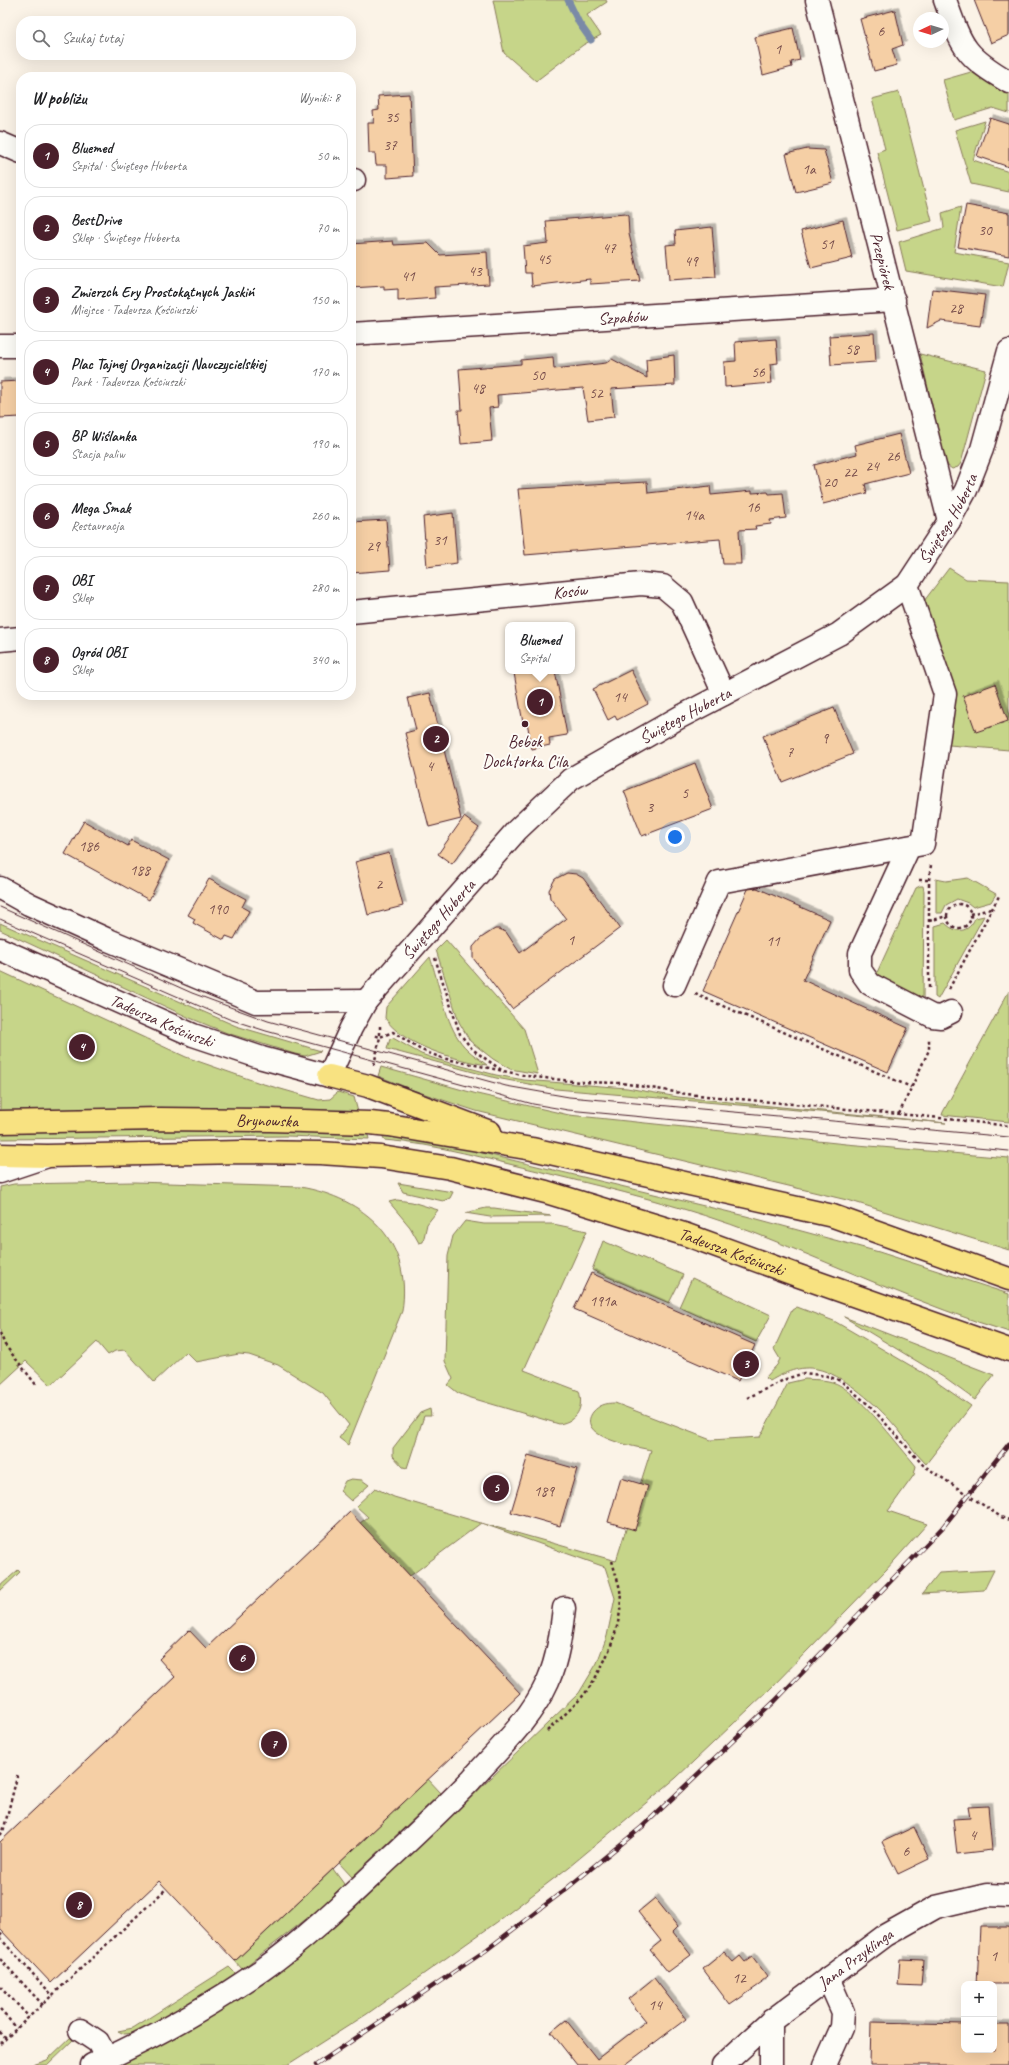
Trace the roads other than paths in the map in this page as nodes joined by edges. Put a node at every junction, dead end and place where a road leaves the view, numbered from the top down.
1 (817, 0) edge
2 (945, 0) edge
3 (1009, 82) edge
4 (0, 143) edge
5 (16, 150) edge
6 (894, 300) junction
7 (356, 334) edge
8 (0, 346) edge
9 (16, 346) edge
10 (1009, 350) edge
11 (949, 521) junction
12 (907, 585) junction
13 (356, 612) edge
14 (16, 638) edge
15 (0, 640) edge
16 (724, 694) junction
17 (909, 847) junction
18 (0, 888) edge
19 (0, 949) edge
20 (674, 985) road end
21 (366, 1001) junction
22 (948, 1003) road end
23 (329, 1076) junction
24 (0, 1122) edge
25 (532, 1149) junction
26 (0, 1155) edge
27 (47, 1156) junction
28 (450, 1168) joint
29 (0, 1172) edge
30 (1009, 1279) edge
31 (1009, 1350) edge
32 (564, 1608) dead end
33 (1009, 1896) edge
34 (828, 1978) junction
35 (771, 2021) junction
36 (80, 2030) dead end
37 (100, 2062) edge
38 (723, 2065) edge
39 (771, 2065) edge
40 (825, 2065) edge

1 - 6 street, Przepiórek
2 - 3 street
4 - 5 street
6 - 7 street, Szpaków
6 - 11 street, Przepiórek
8 - 9 street
10 - 11 street, Świętego Huberta
11 - 12 street, Świętego Huberta
12 - 16 street, Świętego Huberta
12 - 17 street
13 - 16 street, Kosów
14 - 15 street
16 - 21 street, Świętego Huberta
17 - 20 street
17 - 22 street
18 - 21 street
19 - 23 street, Tadeusza Kościuszki
21 - 23 street, Świętego Huberta
23 - 25 main road
24 - 25 main road, Brynowska
25 - 30 main road
26 - 27 main road, Brynowska
27 - 28 main road, Brynowska
27 - 29 street
28 - 31 main road, Tadeusza Kościuszki
32 - 37 street
33 - 34 street, Jana Przyklinga
34 - 35 street, Jana Przyklinga
34 - 40 street
35 - 38 street, Jana Przyklinga
35 - 39 street
36 - 37 street

